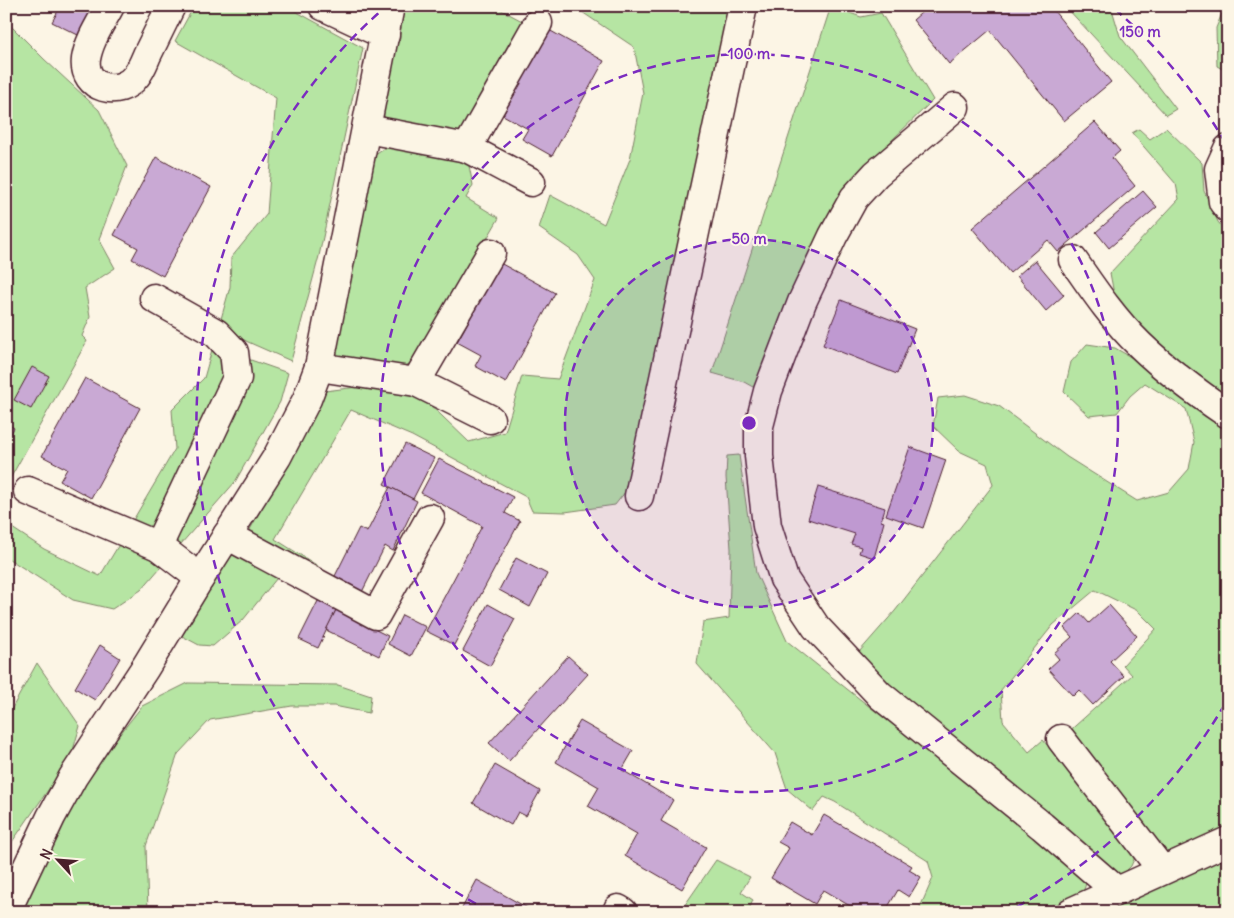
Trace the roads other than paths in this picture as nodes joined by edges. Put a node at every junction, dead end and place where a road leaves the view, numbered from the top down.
1 (110, 6) edge
2 (171, 6) edge
3 (323, 6) edge
4 (390, 6) edge
5 (743, 6) edge
6 (538, 23) dead end
7 (385, 35) junction
8 (955, 107) dead end
9 (367, 128) junction
10 (467, 148) junction
11 (1228, 149) edge
12 (531, 182) dead end
13 (1228, 208) edge
14 (490, 253) dead end
15 (1072, 260) dead end
16 (154, 298) dead end
17 (319, 367) junction
18 (416, 382) junction
19 (1228, 414) edge
20 (490, 419) dead end
21 (28, 492) dead end
22 (639, 496) dead end
23 (430, 518) dead end
24 (227, 535) junction
25 (158, 546) junction
26 (200, 578) junction
27 (1061, 739) dead end
28 (1228, 841) edge
29 (1162, 870) junction
30 (1117, 891) junction
31 (6, 912) edge
32 (1071, 912) edge

1 - 2 street
3 - 7 street
4 - 7 street
5 - 22 street
6 - 10 street
7 - 9 street
8 - 30 street
9 - 10 street
9 - 17 street
10 - 12 street
11 - 13 street
14 - 18 street
15 - 19 street
16 - 25 street
17 - 18 street
17 - 24 street
18 - 20 street
21 - 25 street
23 - 24 street
24 - 26 street
25 - 26 street
26 - 31 street
27 - 29 street
28 - 29 street
29 - 30 street
30 - 32 street

